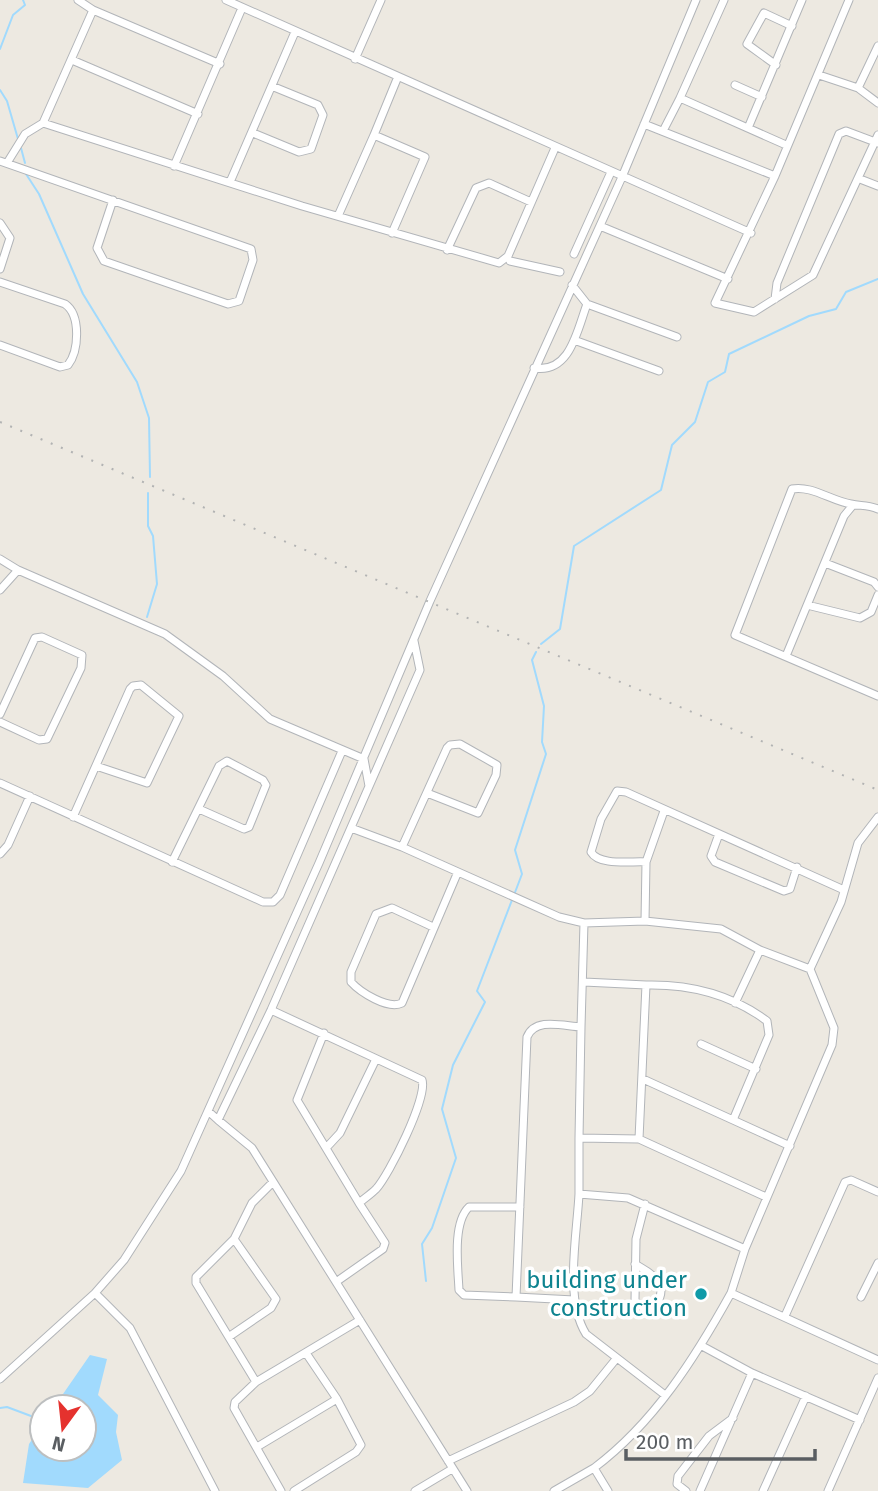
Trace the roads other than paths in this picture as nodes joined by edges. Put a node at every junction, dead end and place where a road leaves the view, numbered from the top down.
1 (78, 0) edge
2 (226, 0) edge
3 (381, 0) edge
4 (696, 0) edge
5 (724, 0) edge
6 (802, 0) edge
7 (849, 0) edge
8 (243, 8) junction
9 (93, 10) junction
10 (792, 26) junction
11 (295, 32) junction
12 (878, 46) edge
13 (877, 55) edge
14 (355, 59) junction
15 (72, 60) junction
16 (220, 64) junction
17 (776, 65) junction
18 (819, 75) junction
19 (397, 79) junction
20 (735, 85) dead end
21 (274, 87) junction
22 (858, 88) junction
23 (762, 97) junction
24 (680, 98) junction
25 (878, 103) edge
26 (198, 114) junction
27 (43, 123) junction
28 (644, 124) junction
29 (748, 128) junction
30 (663, 131) junction
31 (253, 133) junction
32 (374, 135) junction
33 (877, 140) edge
34 (786, 145) junction
35 (555, 148) junction
36 (4, 162) edge
37 (174, 166) junction
38 (611, 172) junction
39 (775, 176) junction
40 (622, 177) junction
41 (860, 179) junction
42 (230, 182) junction
43 (878, 186) edge
44 (113, 200) junction
45 (531, 202) junction
46 (338, 216) junction
47 (0, 223) edge
48 (600, 226) junction
49 (392, 233) junction
50 (751, 233) junction
51 (447, 250) junction
52 (574, 254) dead end
53 (510, 261) dead end
54 (0, 269) edge
55 (560, 272) dead end
56 (728, 279) junction
57 (0, 282) edge
58 (572, 285) junction
59 (775, 299) junction
60 (587, 304) junction
61 (677, 337) dead end
62 (574, 340) junction
63 (0, 345) edge
64 (534, 368) junction
65 (659, 371) dead end
66 (840, 501) junction
67 (853, 505) junction
68 (878, 509) edge
69 (845, 516) junction
70 (0, 559) edge
71 (825, 563) junction
72 (18, 569) junction
73 (878, 587) edge
74 (0, 590) edge
75 (878, 595) edge
76 (807, 605) junction
77 (414, 640) junction
78 (786, 656) junction
79 (878, 696) edge
80 (0, 714) edge
81 (0, 722) edge
82 (342, 751) junction
83 (364, 759) junction
84 (96, 766) junction
85 (0, 783) edge
86 (369, 786) junction
87 (427, 793) junction
88 (30, 796) junction
89 (198, 809) junction
90 (664, 811) junction
91 (73, 817) junction
92 (878, 817) edge
93 (351, 828) junction
94 (719, 834) junction
95 (402, 847) junction
96 (0, 854) edge
97 (337, 859) junction
98 (172, 862) junction
99 (646, 862) junction
100 (319, 863) junction
101 (797, 867) junction
102 (457, 874) junction
103 (844, 890) junction
104 (645, 921) junction
105 (584, 923) junction
106 (433, 927) junction
107 (760, 950) junction
108 (810, 969) junction
109 (584, 982) junction
110 (646, 985) junction
111 (259, 996) junction
112 (274, 1002) junction
113 (734, 1003) junction
114 (271, 1010) junction
115 (581, 1027) junction
116 (324, 1033) junction
117 (701, 1044) dead end
118 (376, 1059) junction
119 (756, 1069) junction
120 (643, 1079) junction
121 (208, 1111) junction
122 (218, 1120) junction
123 (733, 1120) junction
124 (579, 1138) junction
125 (639, 1139) junction
126 (789, 1146) junction
127 (327, 1147) junction
128 (273, 1182) junction
129 (878, 1192) edge
130 (579, 1194) junction
131 (766, 1198) junction
132 (359, 1203) junction
133 (645, 1204) junction
134 (520, 1207) junction
135 (234, 1239) junction
136 (745, 1249) junction
137 (878, 1263) edge
138 (635, 1264) junction
139 (337, 1282) junction
140 (95, 1293) junction
141 (731, 1293) junction
142 (516, 1297) junction
143 (861, 1297) dead end
144 (574, 1300) junction
145 (785, 1316) junction
146 (360, 1320) junction
147 (230, 1336) junction
148 (702, 1346) junction
149 (306, 1353) junction
150 (616, 1359) junction
151 (878, 1360) edge
152 (752, 1373) junction
153 (878, 1378) edge
154 (0, 1379) edge
155 (257, 1382) junction
156 (665, 1395) junction
157 (806, 1396) junction
158 (337, 1399) junction
159 (734, 1418) junction
160 (860, 1420) junction
161 (257, 1447) junction
162 (448, 1461) junction
163 (594, 1468) junction
164 (452, 1469) junction
165 (215, 1491) edge
166 (281, 1491) edge
167 (294, 1491) edge
168 (415, 1491) edge
169 (467, 1491) edge
170 (554, 1491) edge
171 (608, 1491) edge
172 (686, 1491) edge
173 (700, 1491) edge
174 (763, 1491) edge
175 (828, 1491) edge

1 - 9 street
2 - 8 street
3 - 14 street
4 - 28 street
5 - 24 street
6 - 10 street
7 - 18 street
8 - 11 street
8 - 16 street
9 - 15 street
9 - 16 street
10 - 17 street
10 - 17 street
11 - 14 street
11 - 21 street
12 - 13 street
13 - 22 street
14 - 19 street
15 - 26 street
15 - 27 street
16 - 26 street
17 - 23 street
18 - 22 street
18 - 34 street
19 - 32 street
19 - 35 street
20 - 23 street
21 - 31 street
21 - 31 street
22 - 25 street
23 - 29 street
24 - 29 street
24 - 30 street
26 - 37 street
27 - 36 street
27 - 37 street
28 - 30 street
28 - 40 street
29 - 34 street
30 - 39 street
31 - 42 street
32 - 46 street
32 - 49 street
33 - 41 street
33 - 59 street
34 - 39 street
35 - 38 street
35 - 45 street
36 - 44 street
37 - 42 street
38 - 40 street
38 - 52 street
39 - 50 street
40 - 48 street
40 - 50 street
41 - 43 street
41 - 59 street
42 - 46 street
44 - 44 street
45 - 51 street
45 - 51 street
46 - 49 street
47 - 54 street
48 - 56 street
48 - 58 street
49 - 51 street
50 - 56 street
53 - 55 street
56 - 59 street
57 - 63 street
58 - 60 street
58 - 64 street
60 - 61 street
60 - 62 street
62 - 64 street
62 - 65 street
64 - 77 street
66 - 67 street
66 - 69 street
66 - 78 street
67 - 68 street
67 - 69 street
69 - 71 street
70 - 72 street
71 - 73 street
71 - 76 street
72 - 74 street
72 - 82 street
75 - 76 street
76 - 78 street
77 - 83 street
77 - 86 street
78 - 79 street
80 - 81 street
82 - 83 street
82 - 98 street
83 - 86 street
83 - 100 street
84 - 84 street
84 - 91 street
85 - 88 street
86 - 93 street
87 - 87 street
87 - 95 street
88 - 91 street
88 - 96 street
89 - 89 street
89 - 98 street
90 - 94 street
90 - 99 street
90 - 99 street
91 - 98 street
92 - 103 street
93 - 95 street
93 - 97 street
94 - 101 street
94 - 101 street
95 - 102 street
97 - 100 street
97 - 112 street
99 - 104 street
100 - 111 street
101 - 103 street
102 - 105 street
102 - 106 street
103 - 108 street
104 - 105 street
104 - 107 street
105 - 109 street
106 - 106 street
107 - 108 street
107 - 113 street
108 - 126 street
109 - 110 street
109 - 115 street
110 - 113 street
110 - 120 street
111 - 112 street
111 - 121 street
112 - 114 street
113 - 119 street
114 - 116 street
114 - 122 street
115 - 124 street
115 - 134 street
116 - 118 street
116 - 127 street
117 - 119 street
118 - 127 street
118 - 132 street
119 - 123 street
120 - 123 street
120 - 125 street
121 - 122 street
121 - 140 street
122 - 128 street
123 - 126 street
124 - 125 street
124 - 130 street
125 - 131 street
126 - 131 street
127 - 132 street
128 - 135 street
128 - 139 street
129 - 145 street
130 - 133 street
130 - 144 street
131 - 136 street
132 - 139 street
133 - 136 street
133 - 138 street
134 - 142 street
134 - 142 street
135 - 147 street
135 - 147 street
136 - 141 street
137 - 143 street
138 - 138 street
139 - 146 street
140 - 154 street
140 - 165 street
141 - 145 street
141 - 148 street
142 - 144 street
144 - 150 street
145 - 151 street
146 - 149 street
146 - 162 street
147 - 155 street
148 - 152 street
148 - 156 street
149 - 155 street
149 - 158 street
150 - 156 street
150 - 162 street
152 - 157 street
152 - 159 street
153 - 160 street
155 - 161 street
156 - 163 street
157 - 160 street
157 - 174 street
158 - 161 street
158 - 167 street
159 - 172 street
159 - 173 street
160 - 175 street
161 - 166 street
162 - 164 street
163 - 170 street
163 - 171 street
164 - 168 street
164 - 169 street

